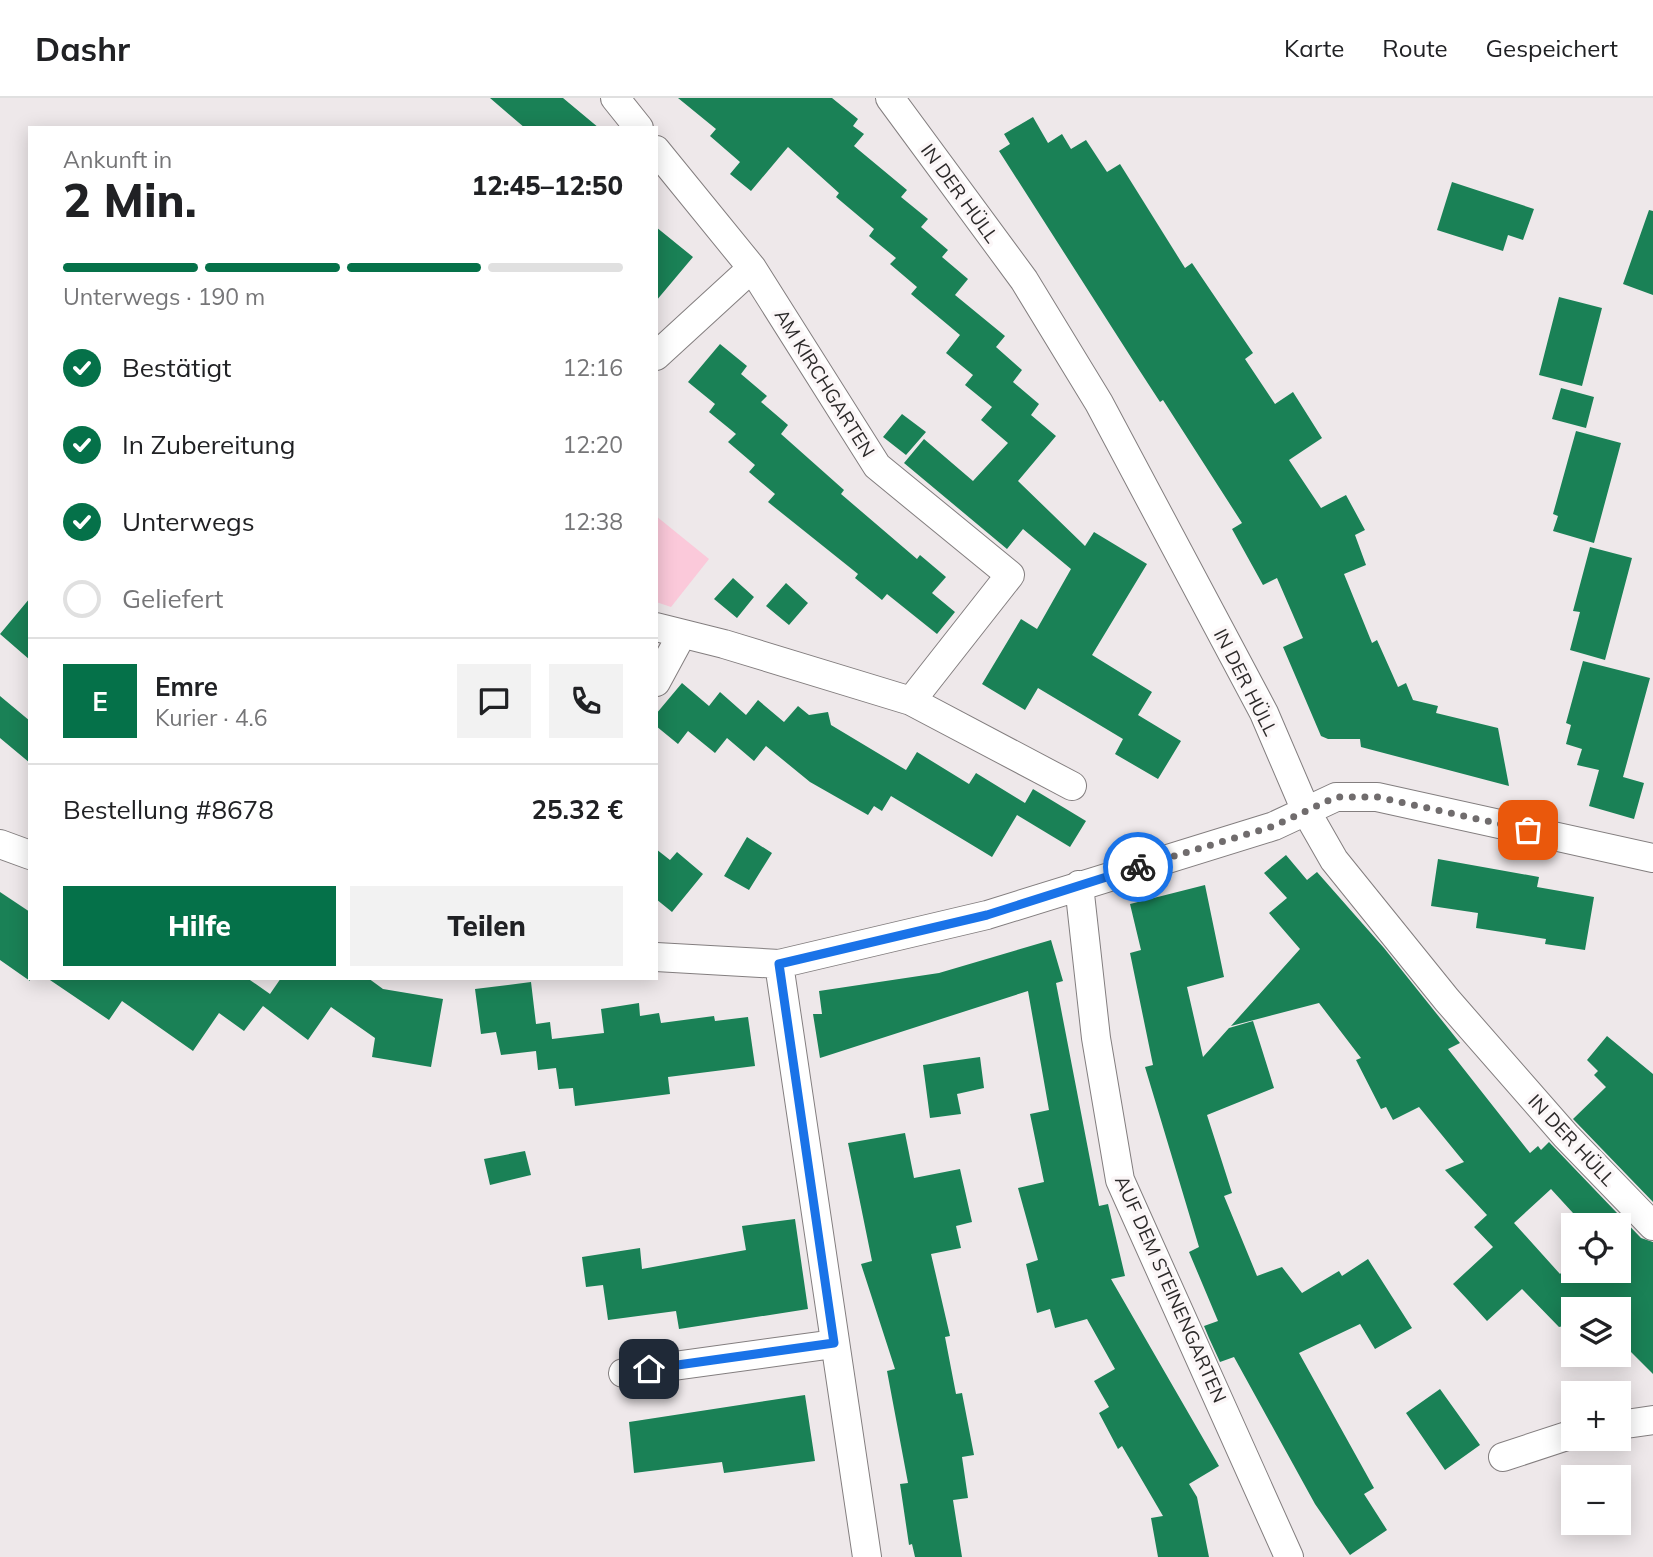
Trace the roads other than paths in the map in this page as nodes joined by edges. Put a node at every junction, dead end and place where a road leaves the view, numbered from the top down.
1 (615, 98) edge
2 (890, 98) edge
3 (637, 126) edge
4 (658, 152) edge
5 (752, 268) junction
6 (658, 354) edge
7 (669, 631) edge
8 (658, 674) edge
9 (911, 701) junction
10 (1072, 786) dead end
11 (1306, 811) junction
12 (0, 844) edge
13 (28, 854) edge
14 (1653, 858) edge
15 (1079, 885) junction
16 (658, 957) edge
17 (779, 964) junction
18 (1653, 1226) edge
19 (834, 1343) junction
20 (623, 1373) dead end
21 (1653, 1420) edge
22 (1631, 1423) edge
23 (1561, 1438) edge
24 (1503, 1457) dead end
25 (867, 1557) edge
26 (1289, 1557) edge

1 - 3 street
2 - 11 street, IN DER HÜLL
4 - 5 street
5 - 6 street
5 - 9 street, AM KIRCHGARTEN
7 - 8 street
7 - 9 street
9 - 10 street
11 - 14 street
11 - 15 street
11 - 18 street, IN DER HÜLL
12 - 13 street
15 - 17 street
15 - 26 street, AUF DEM STEINENGARTEN
16 - 17 street
17 - 19 street
19 - 20 street
19 - 25 street
21 - 22 street
23 - 24 street

